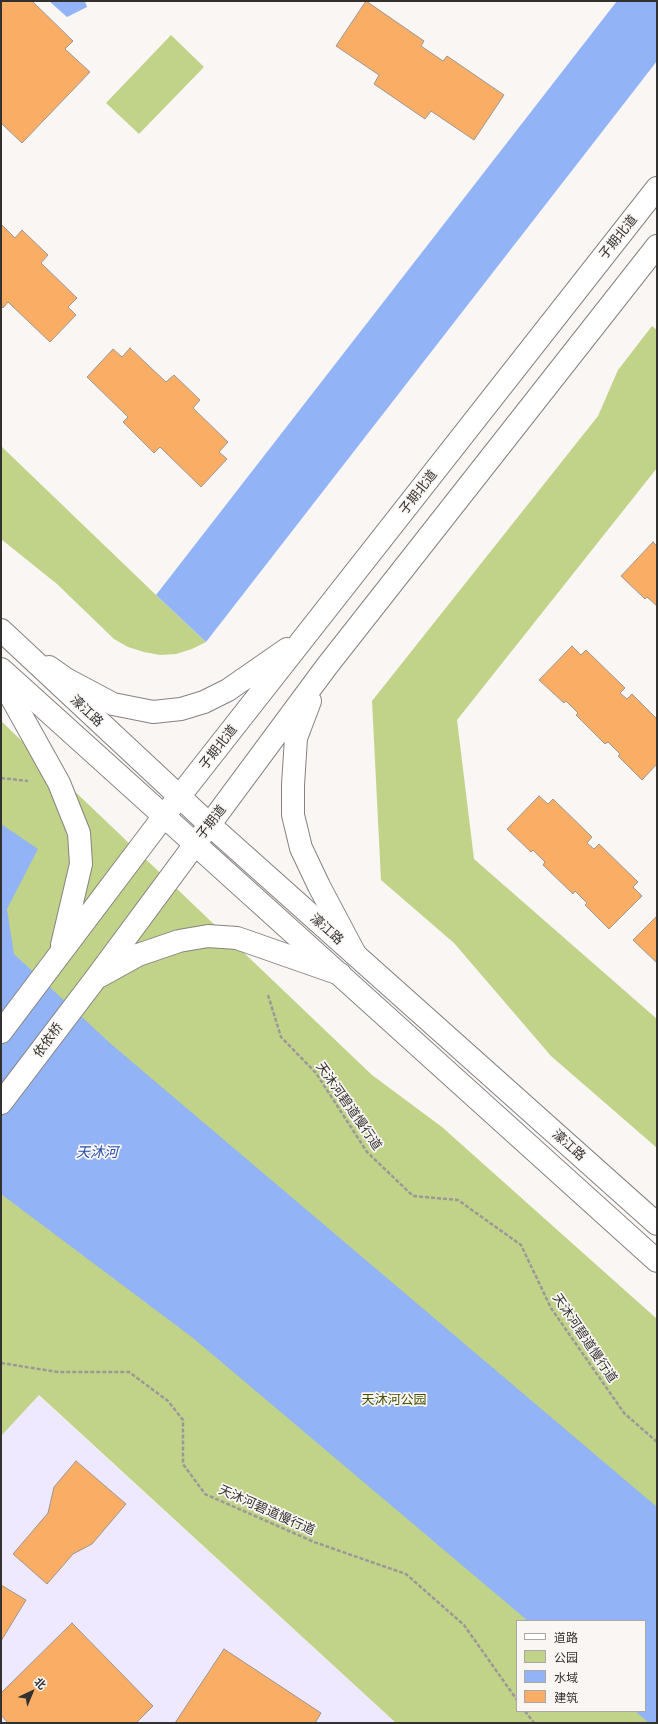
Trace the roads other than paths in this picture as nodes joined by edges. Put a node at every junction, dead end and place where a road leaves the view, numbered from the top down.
1 (657, 188) edge
2 (657, 246) edge
3 (7, 636) edge
4 (304, 637) junction
5 (327, 666) junction
6 (1, 669) edge
7 (1, 679) edge
8 (179, 796) junction
9 (164, 816) junction
10 (210, 825) junction
11 (194, 844) junction
12 (60, 954) junction
13 (356, 955) junction
14 (341, 975) junction
15 (96, 978) junction
16 (1, 1032) edge
17 (1, 1103) edge
18 (657, 1224) edge
19 (657, 1260) edge

1 - 4 street, 子期北道
2 - 5 street
3 - 4 street
3 - 8 street, 濠江路
4 - 8 street, 子期北道
5 - 10 street, 子期道
5 - 13 street
6 - 9 street, 濠江路
7 - 12 street
8 - 9 street
8 - 10 street, 濠江路
9 - 11 street, 濠江路
9 - 12 street
10 - 11 street, 子期道
10 - 13 street, 濠江路
11 - 14 street, 濠江路
11 - 15 street, 子期道
12 - 16 street
13 - 18 street, 濠江路
14 - 15 street
14 - 19 street, 濠江路
15 - 17 street, 依依桥

